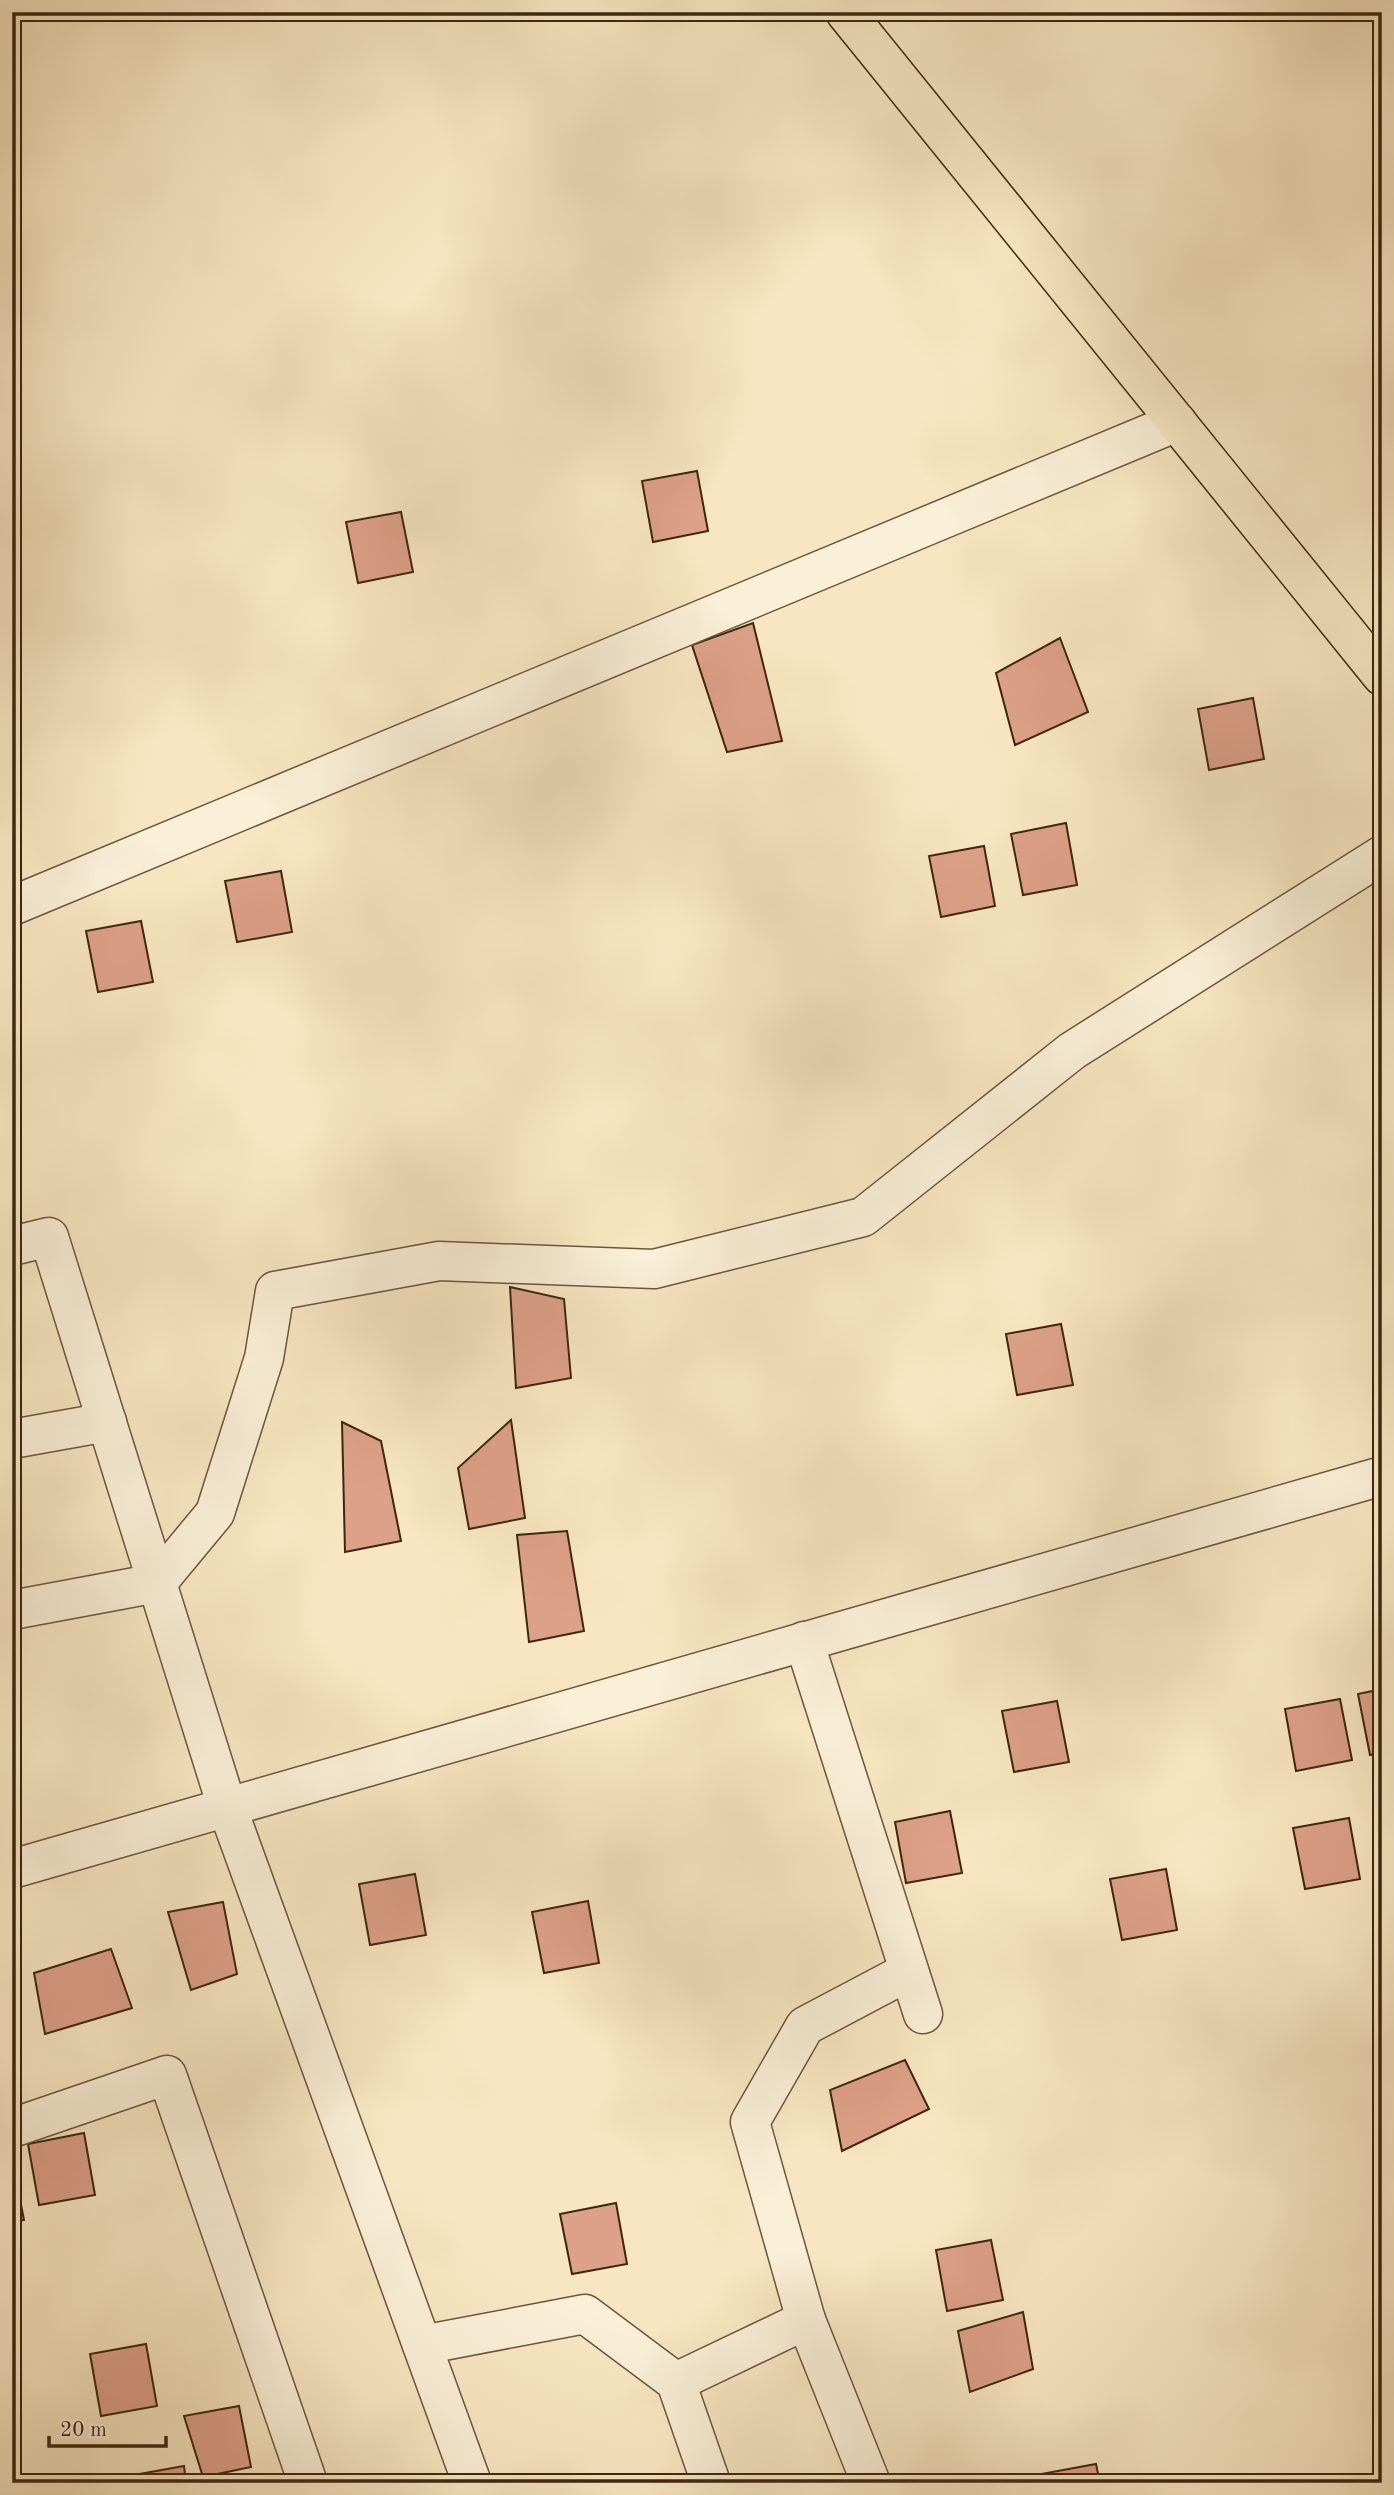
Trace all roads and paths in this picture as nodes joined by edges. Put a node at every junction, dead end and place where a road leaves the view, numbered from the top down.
1 (845, 12) edge
2 (1177, 422) junction
3 (1382, 676) edge
4 (1382, 855) edge
5 (12, 906) edge
6 (12, 1246) edge
7 (107, 1422) junction
8 (12, 1439) edge
9 (1382, 1476) edge
10 (157, 1583) junction
11 (12, 1611) edge
12 (804, 1641) junction
13 (227, 1807) junction
14 (12, 1869) edge
15 (909, 1970) junction
16 (923, 2014) dead end
17 (12, 2128) edge
18 (806, 2320) junction
19 (422, 2345) junction
20 (676, 2382) junction
21 (308, 2483) edge
22 (472, 2483) edge
23 (710, 2483) edge
24 (871, 2483) edge

1 - 2 main road
2 - 3 main road
2 - 5 street
4 - 10 street
6 - 7 street
7 - 8 street
7 - 10 street
9 - 12 street
10 - 11 street
10 - 13 street
12 - 13 street
12 - 15 street
13 - 14 street
13 - 19 street
15 - 16 street
15 - 18 street
17 - 21 street
18 - 20 street
18 - 24 street
19 - 20 street
19 - 22 street
20 - 23 street

